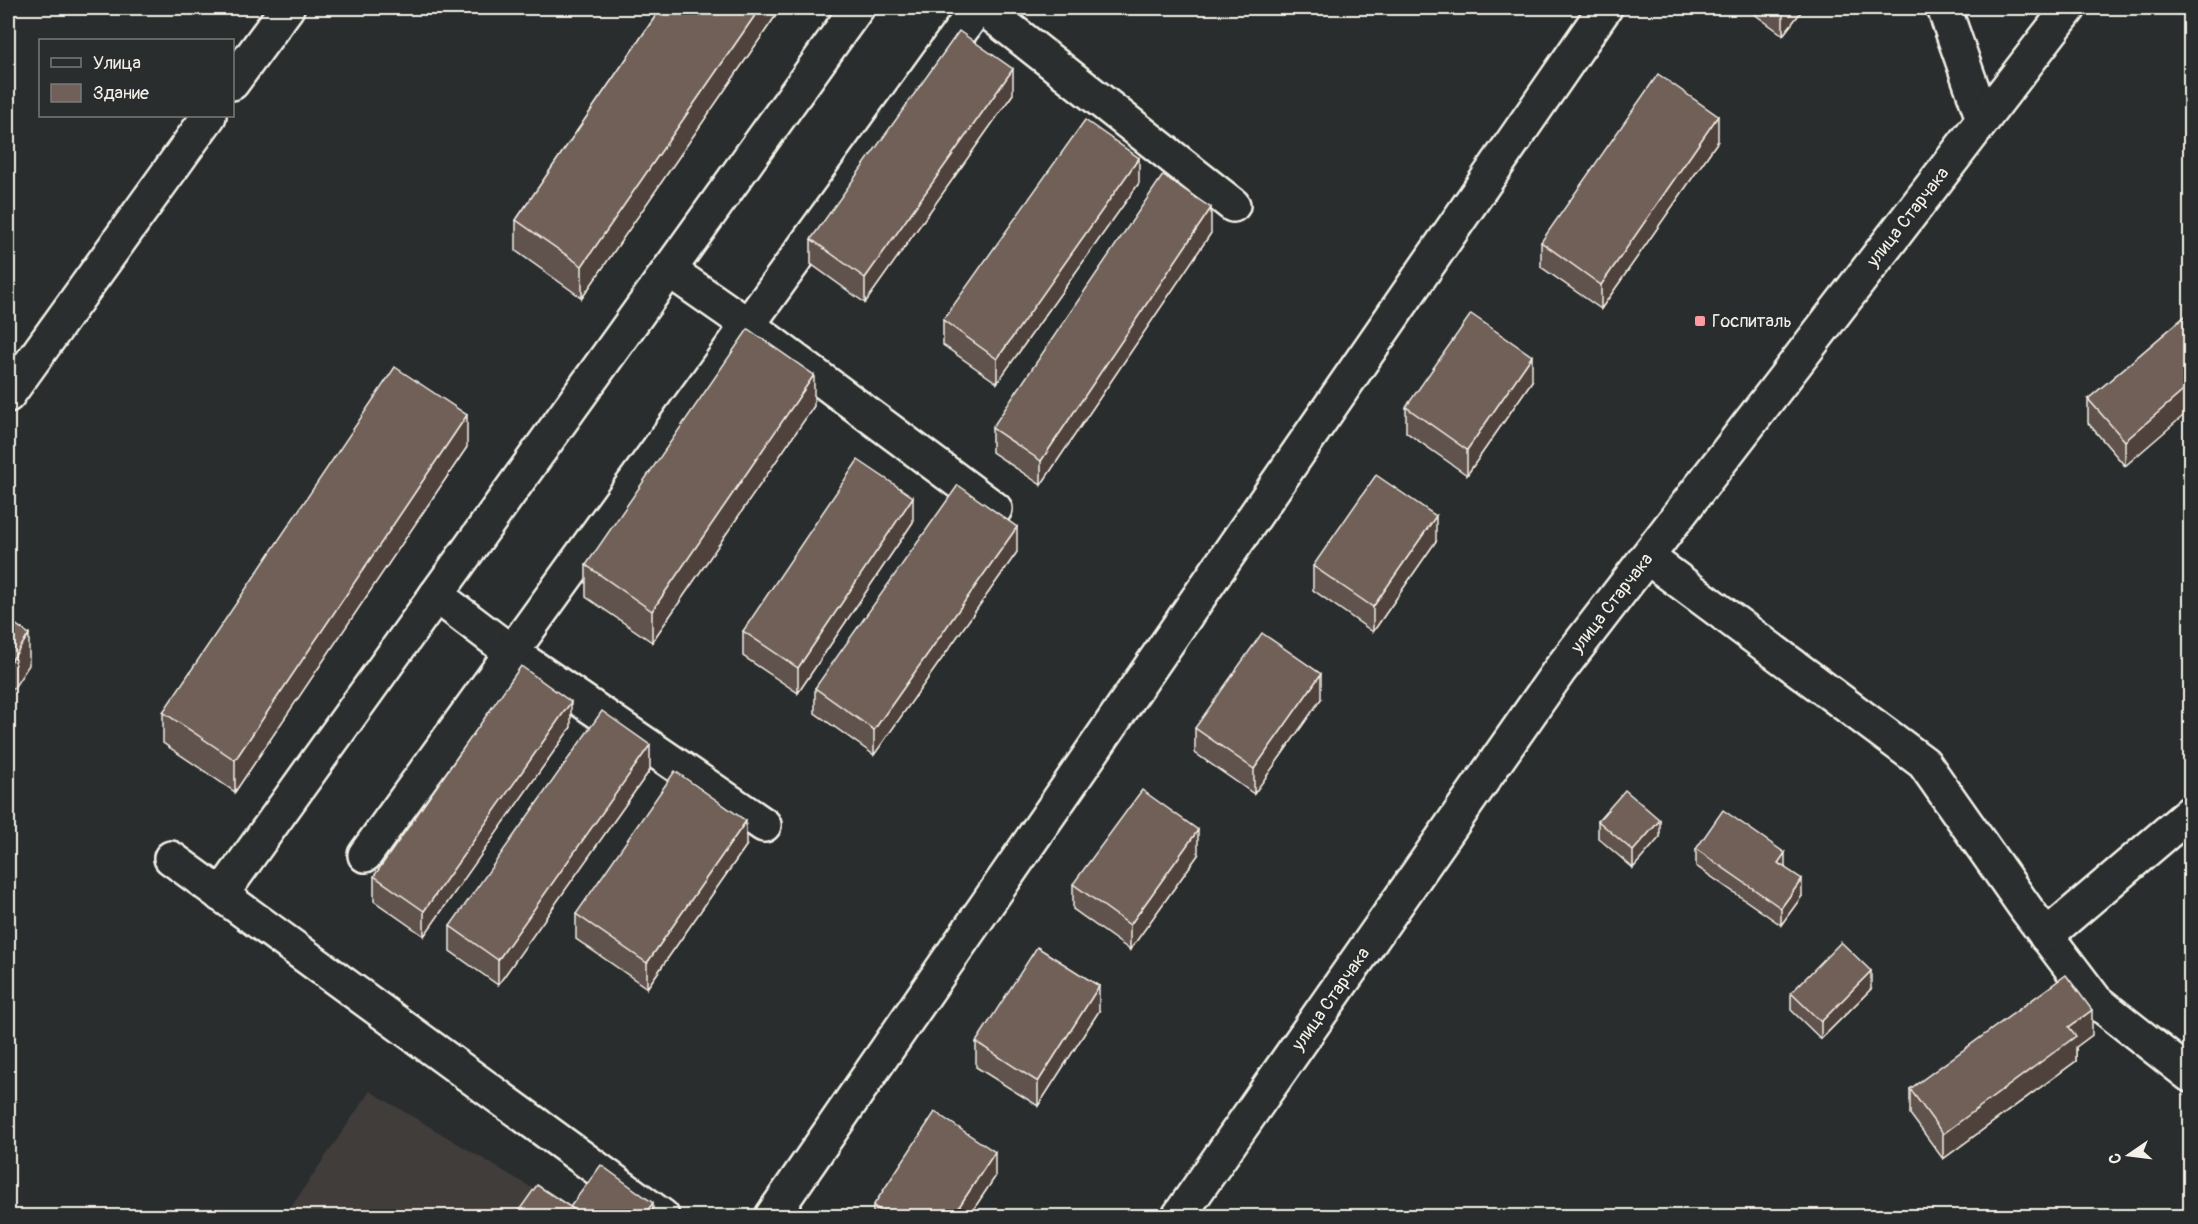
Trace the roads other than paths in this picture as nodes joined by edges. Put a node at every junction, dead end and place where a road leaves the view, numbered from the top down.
1 (287, 8) edge
2 (856, 8) edge
3 (977, 8) edge
4 (983, 8) edge
5 (1605, 8) edge
6 (1944, 8) edge
7 (2069, 8) edge
8 (234, 80) edge
9 (208, 117) edge
10 (1983, 119) junction
11 (1233, 205) dead end
12 (669, 270) junction
13 (748, 325) junction
14 (8, 395) edge
15 (995, 509) edge
16 (1647, 557) junction
17 (436, 595) junction
18 (511, 652) junction
19 (2190, 813) edge
20 (764, 825) dead end
21 (365, 855) dead end
22 (171, 858) dead end
23 (221, 895) junction
24 (2046, 936) junction
25 (2190, 1076) edge
26 (662, 1216) edge
27 (772, 1216) edge
28 (1179, 1216) edge

1 - 8 street
2 - 12 street
3 - 13 street
4 - 11 street
5 - 27 street
6 - 10 street
7 - 10 street, улица Старчака
9 - 14 street
10 - 16 street, улица Старчака
12 - 13 street
12 - 17 street
13 - 15 street
13 - 18 street
16 - 24 street
16 - 28 street, улица Старчака
17 - 18 street
17 - 23 street
18 - 20 street
18 - 21 street
19 - 24 street
22 - 23 street
23 - 26 street
24 - 25 street

